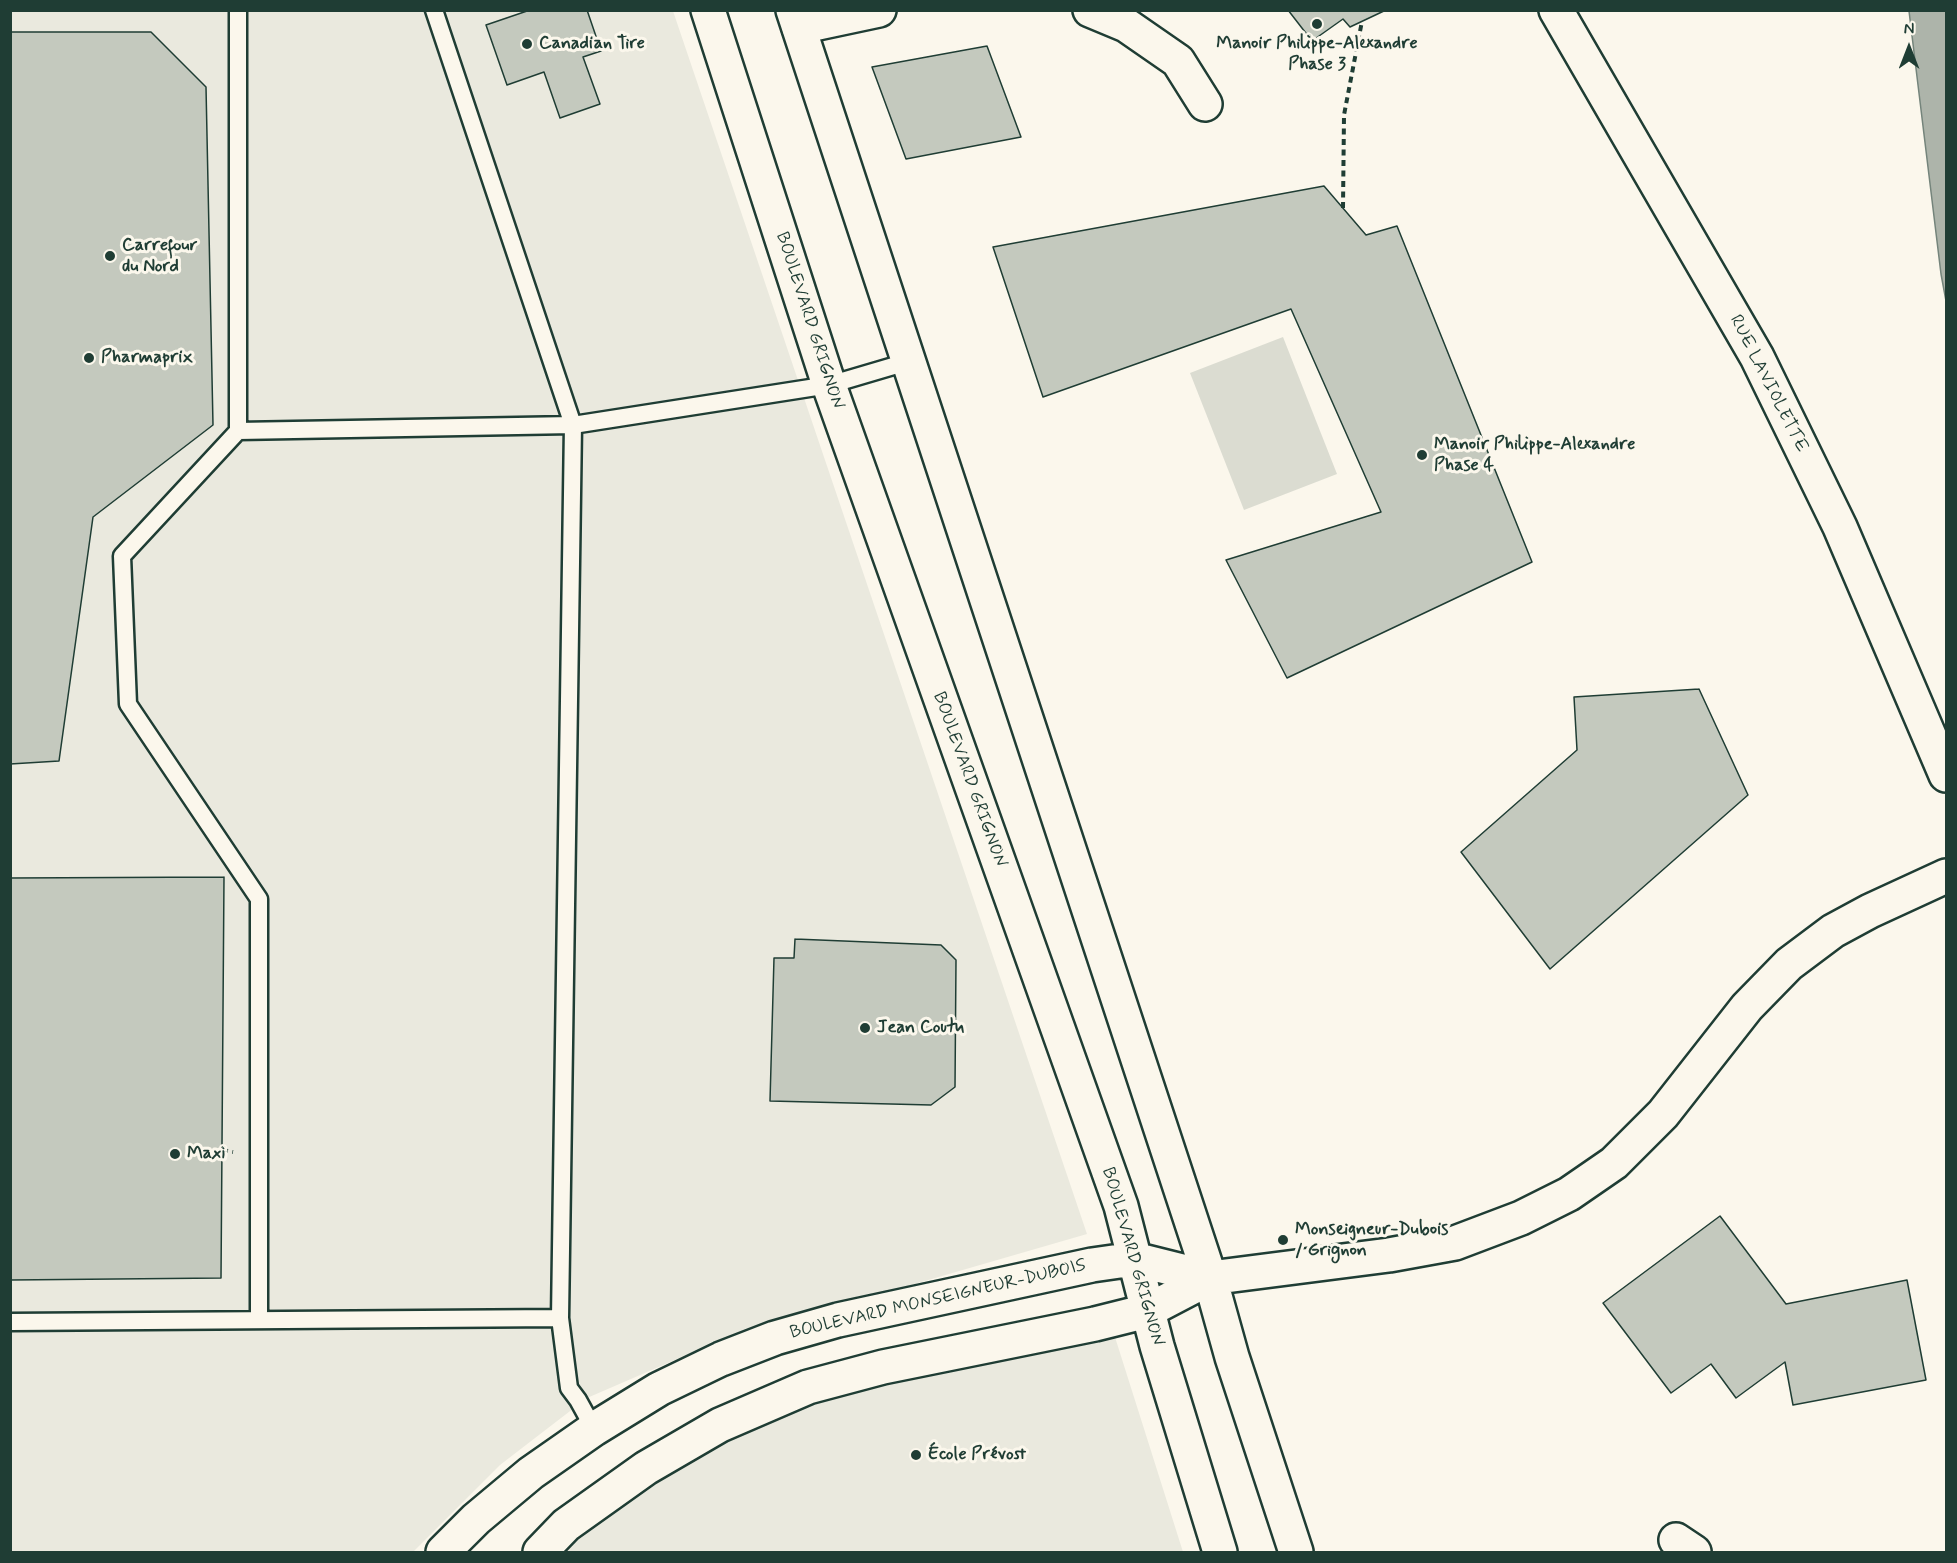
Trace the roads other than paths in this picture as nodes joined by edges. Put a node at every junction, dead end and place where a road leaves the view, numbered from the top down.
1 (238, 10) edge
2 (434, 10) edge
3 (708, 10) edge
4 (879, 10) edge
5 (1090, 10) edge
6 (1556, 10) edge
7 (796, 19) edge
8 (1205, 104) dead end
9 (907, 362) junction
10 (829, 386) junction
11 (573, 425) junction
12 (238, 431) junction
13 (1947, 776) edge
14 (1947, 876) edge
15 (1134, 1259) junction
16 (1210, 1278) junction
17 (1147, 1311) junction
18 (560, 1318) junction
19 (259, 1320) junction
20 (10, 1322) edge
21 (594, 1429) junction
22 (443, 1552) edge
23 (540, 1552) edge
24 (1220, 1552) edge
25 (1296, 1552) edge

1 - 12 lane
2 - 11 lane
3 - 10 street, BOULEVARD GRIGNON
4 - 7 street
5 - 8 street
6 - 13 street, RUE LAVIOLETTE
7 - 9 street
9 - 10 lane
9 - 16 street
10 - 11 lane
10 - 15 street, BOULEVARD GRIGNON
11 - 12 lane
11 - 18 lane
12 - 19 lane
14 - 16 street, BOULEVARD MONSEIGNEUR-DUBOIS
15 - 16 street, BOULEVARD MONSEIGNEUR-DUBOIS
15 - 17 street, BOULEVARD GRIGNON
15 - 21 street, BOULEVARD MONSEIGNEUR-DUBOIS
16 - 17 street, BOULEVARD MONSEIGNEUR-DUBOIS
16 - 25 street
17 - 23 street, BOULEVARD MONSEIGNEUR-DUBOIS
17 - 24 street, BOULEVARD GRIGNON
18 - 19 lane
18 - 21 lane
19 - 20 lane
21 - 22 street, BOULEVARD MONSEIGNEUR-DUBOIS

